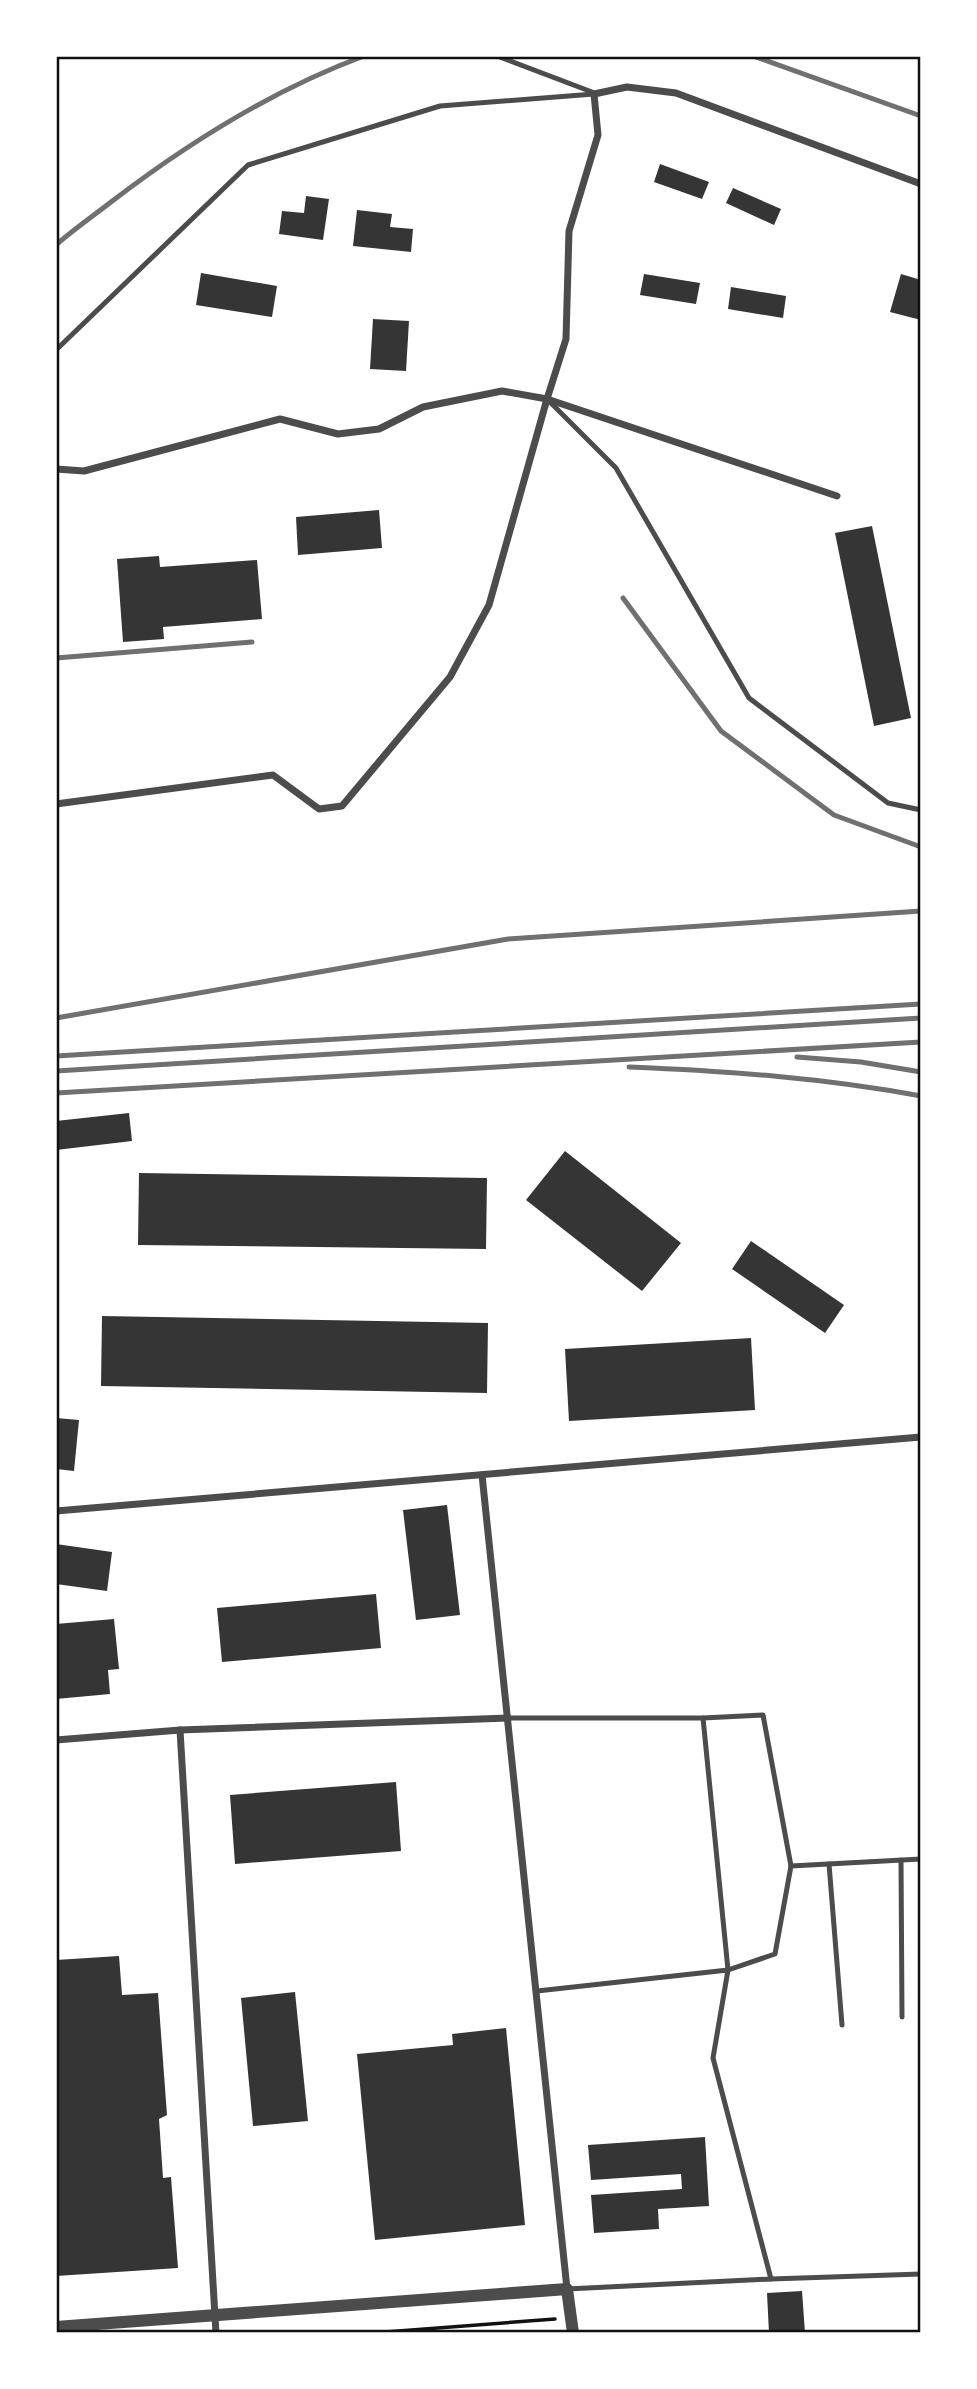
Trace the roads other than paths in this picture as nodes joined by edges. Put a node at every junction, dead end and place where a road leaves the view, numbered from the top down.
1 (498, 56) edge
2 (594, 94) junction
3 (921, 184) edge
4 (56, 351) edge
5 (547, 399) junction
6 (56, 469) edge
7 (837, 496) dead end
8 (56, 804) edge
9 (921, 810) edge
10 (921, 1437) edge
11 (482, 1475) junction
12 (56, 1511) edge
13 (508, 1718) junction
14 (703, 1718) junction
15 (180, 1730) junction
16 (56, 1740) edge
17 (921, 1859) edge
18 (901, 1860) junction
19 (830, 1864) junction
20 (790, 1866) junction
21 (727, 1970) junction
22 (537, 1991) junction
23 (902, 2017) dead end
24 (842, 2025) dead end
25 (921, 2274) edge
26 (771, 2279) junction
27 (568, 2289) junction
28 (214, 2317) junction
29 (56, 2327) edge
30 (216, 2333) edge
31 (573, 2333) edge

1 - 2 lane
2 - 3 street
2 - 4 lane
2 - 5 street
5 - 6 street
5 - 7 street
5 - 8 street
5 - 9 lane
10 - 11 street
11 - 12 street
11 - 13 street
13 - 14 lane
13 - 15 street
13 - 22 street
14 - 20 lane
14 - 21 lane
15 - 16 street
15 - 28 street
17 - 18 lane
18 - 19 lane
18 - 23 lane
19 - 20 lane
19 - 24 lane
20 - 21 lane
21 - 22 lane
21 - 26 lane
22 - 27 street
25 - 26 lane
26 - 27 lane
27 - 28 street
27 - 31 street
28 - 29 street
28 - 30 street

